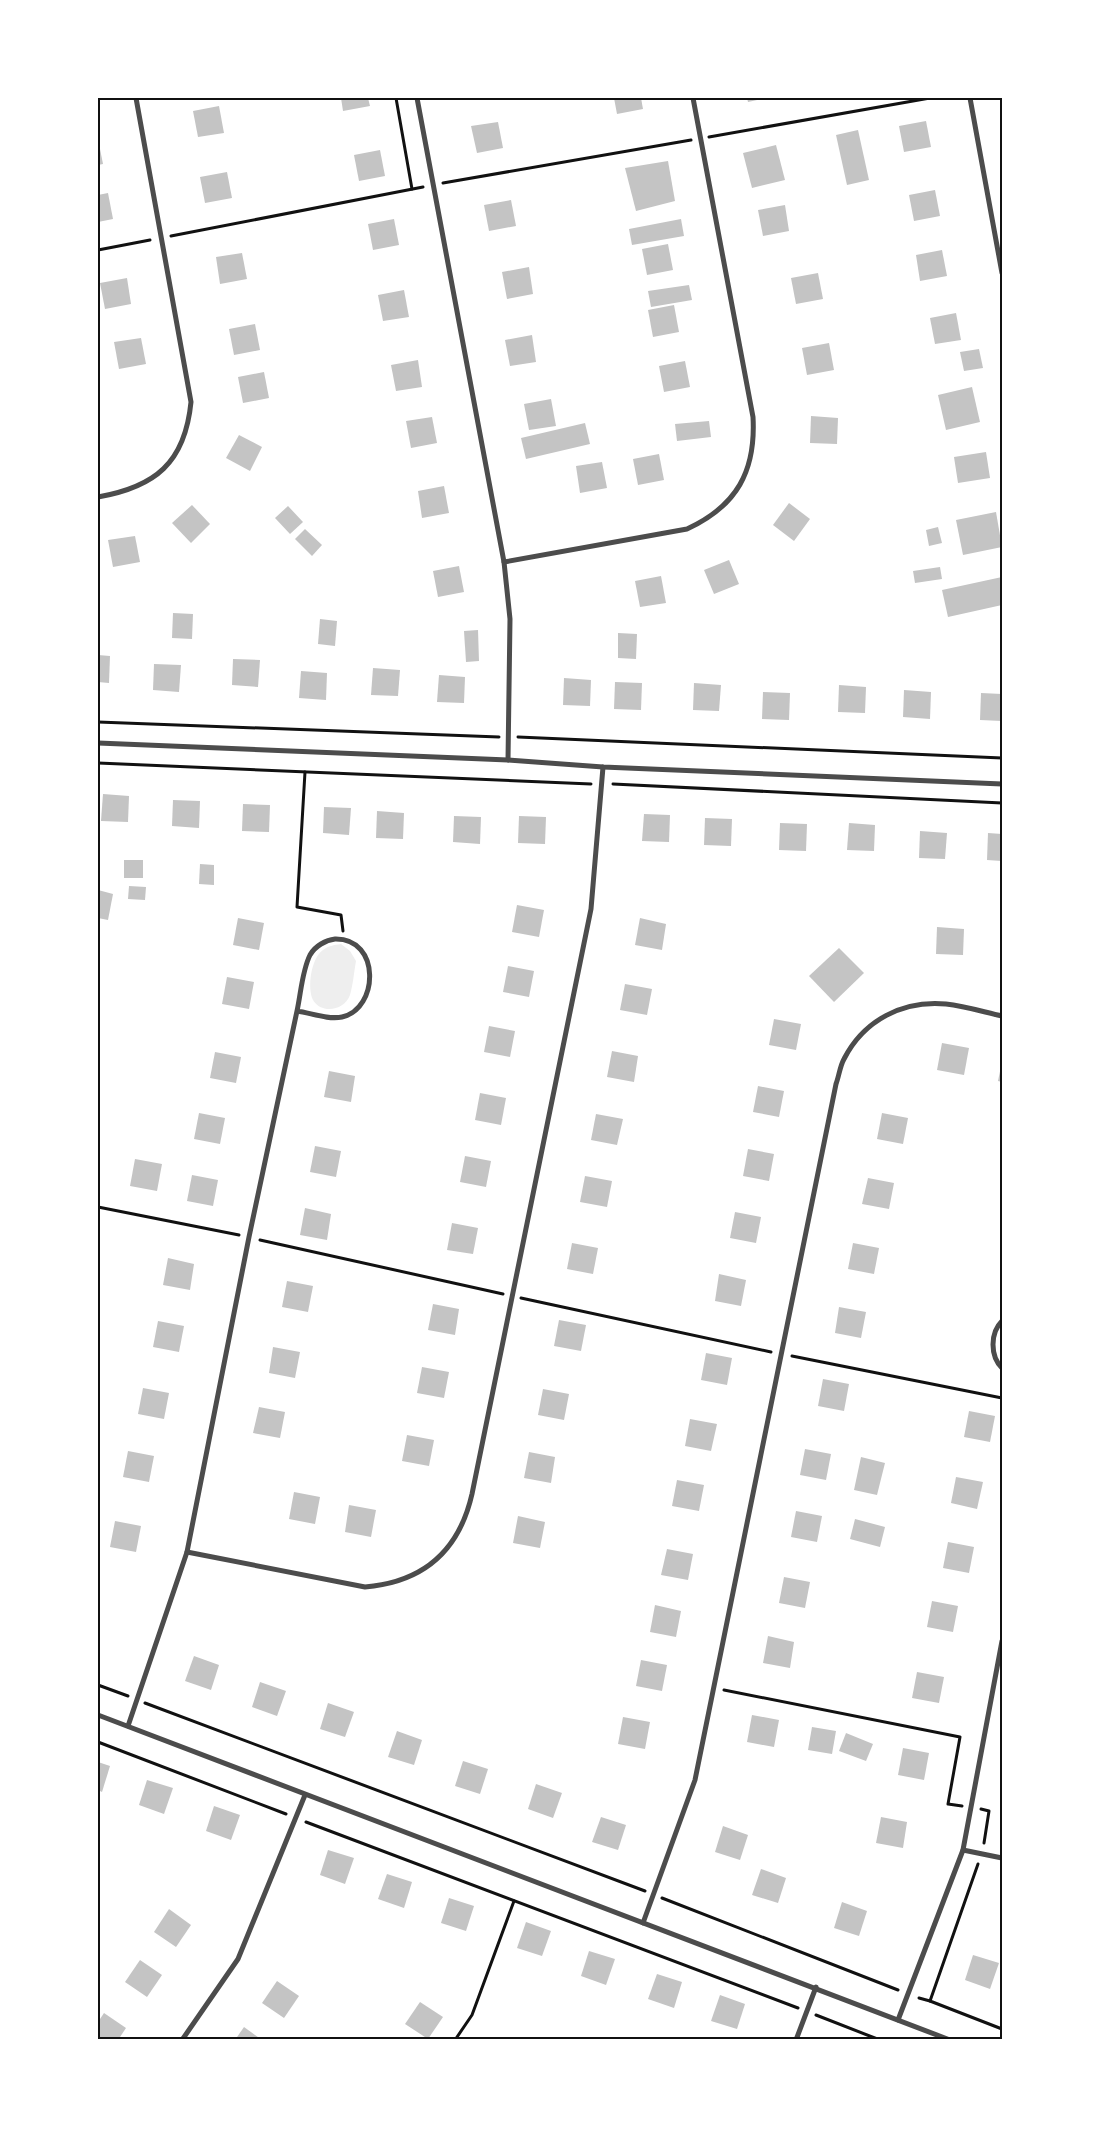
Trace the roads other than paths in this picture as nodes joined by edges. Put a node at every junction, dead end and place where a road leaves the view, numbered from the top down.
1 (136, 98) edge
2 (417, 98) edge
3 (693, 98) edge
4 (970, 98) edge
5 (1002, 274) edge
6 (98, 497) edge
7 (504, 562) junction
8 (98, 743) edge
9 (508, 760) junction
10 (604, 767) junction
11 (1002, 784) edge
12 (297, 1011) junction
13 (1002, 1016) edge
14 (1002, 1321) edge
15 (1002, 1368) edge
16 (187, 1552) junction
17 (1002, 1641) edge
18 (98, 1715) edge
19 (128, 1726) junction
20 (305, 1795) junction
21 (963, 1850) junction
22 (1002, 1858) edge
23 (643, 1923) junction
24 (816, 1988) junction
25 (898, 2020) junction
26 (182, 2040) edge
27 (796, 2040) edge
28 (950, 2040) edge

1 - 6 street
2 - 7 street
3 - 7 street
4 - 5 street
7 - 9 street
8 - 9 street
9 - 10 street
10 - 11 street
10 - 16 street
12 - 12 street
12 - 16 street
13 - 23 street
14 - 15 street
16 - 19 street
17 - 21 street
18 - 19 street
19 - 20 street
20 - 23 street
20 - 26 street
21 - 22 street
21 - 25 street
23 - 24 street
24 - 25 street
24 - 27 street
25 - 28 street

